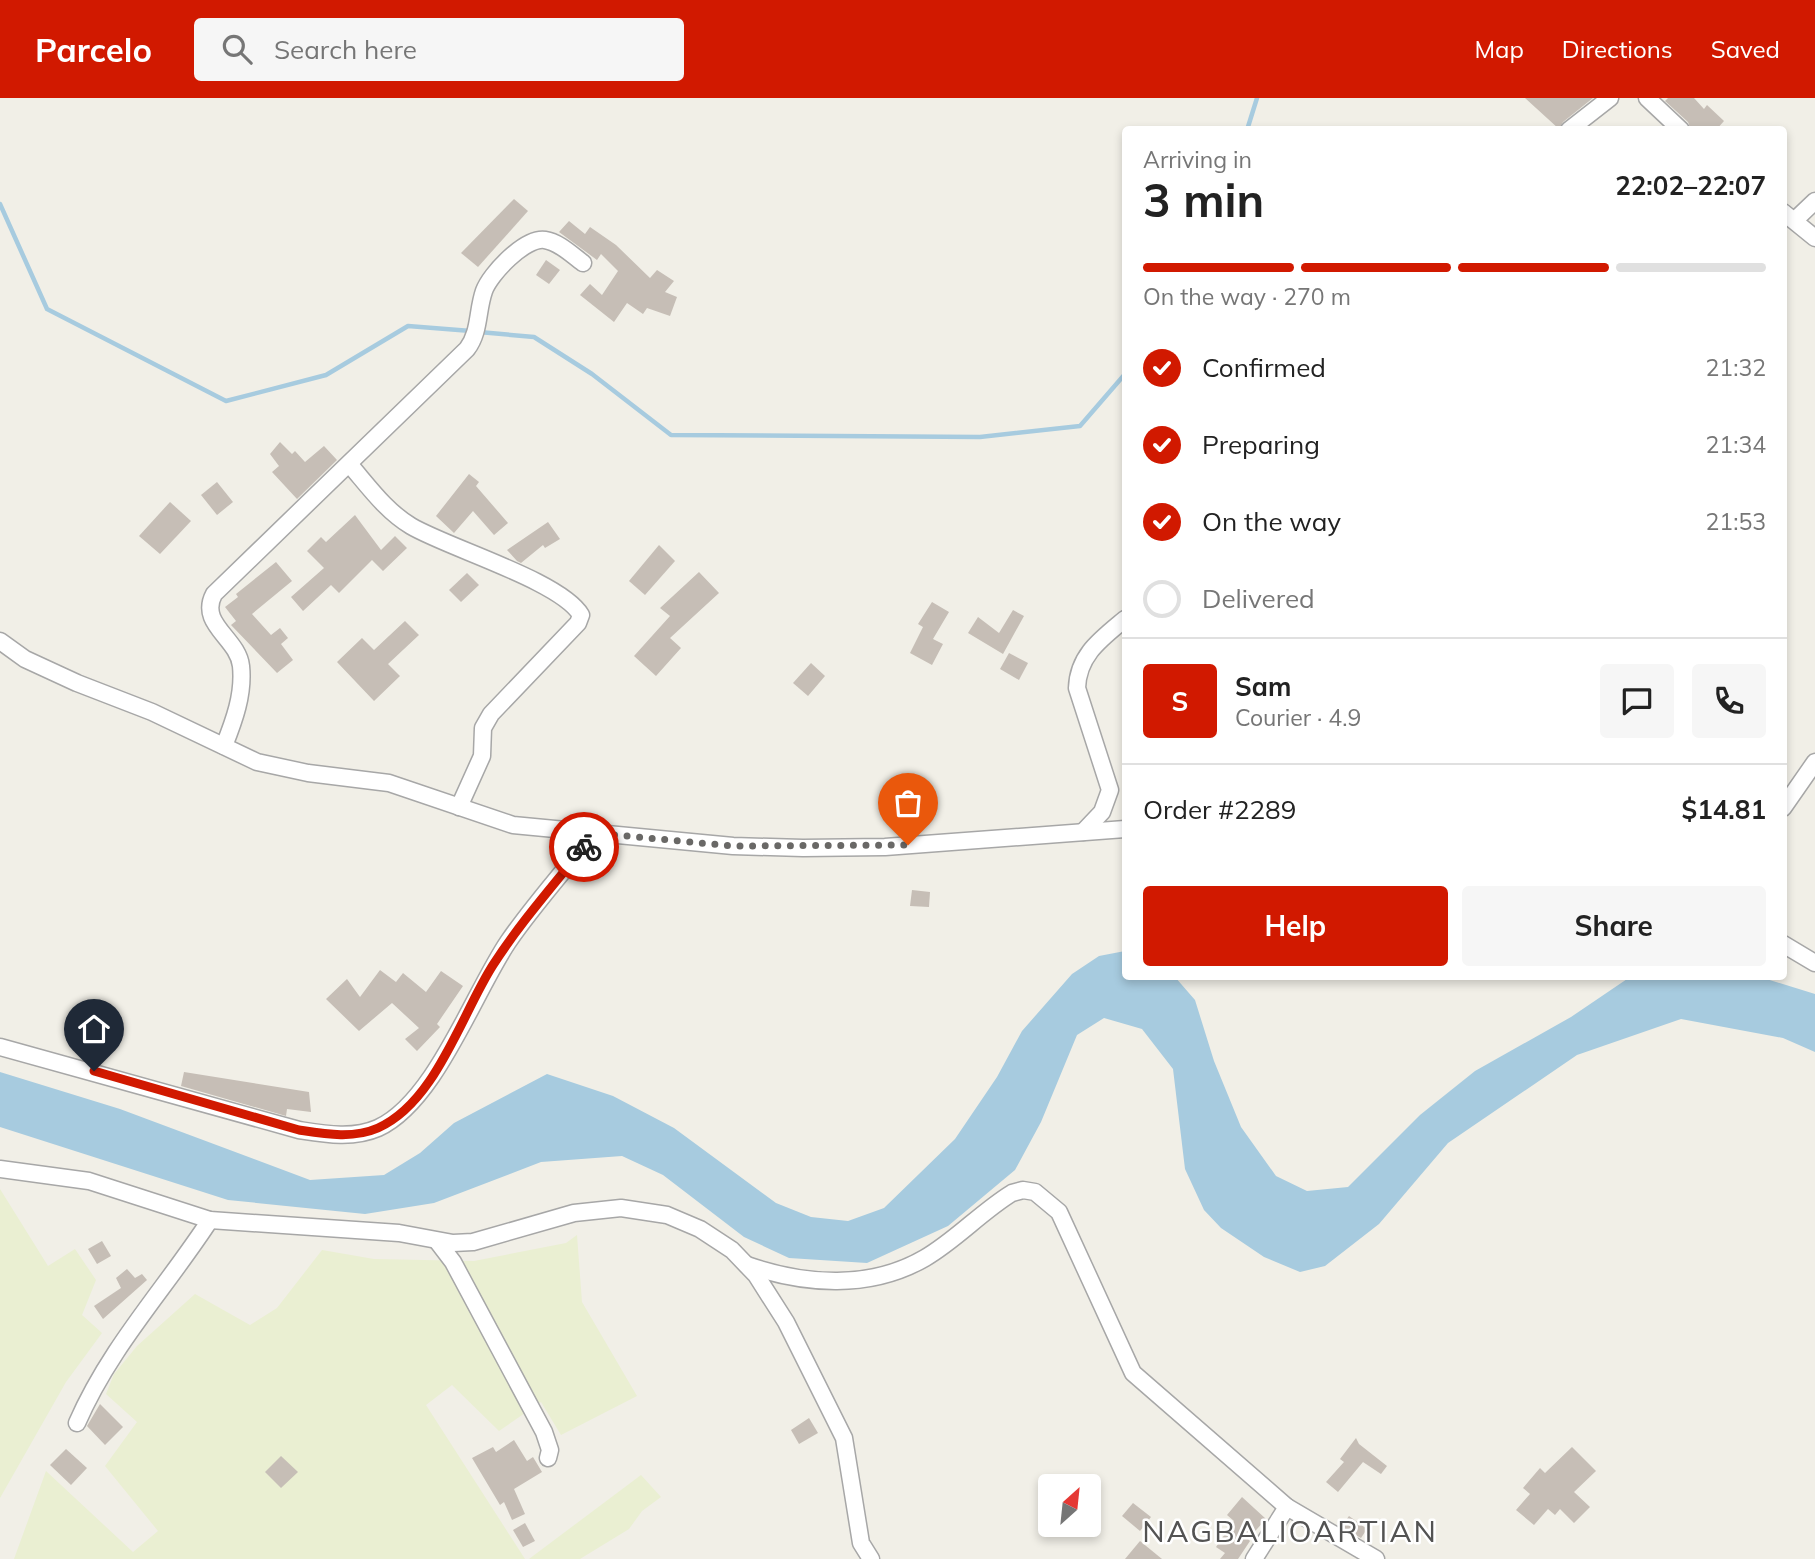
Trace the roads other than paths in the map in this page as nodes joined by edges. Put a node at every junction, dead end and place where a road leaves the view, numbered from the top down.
1 (1610, 98) edge
2 (1647, 98) edge
3 (1574, 126) edge
4 (1677, 126) edge
5 (1815, 201) edge
6 (1789, 216) edge
7 (1815, 238) edge
8 (583, 263) dead end
9 (350, 465) junction
10 (1122, 621) edge
11 (0, 641) edge
12 (224, 746) junction
13 (1815, 762) edge
14 (1110, 790) junction
15 (1787, 802) edge
16 (459, 807) junction
17 (1122, 826) edge
18 (1122, 829) edge
19 (1083, 832) junction
20 (594, 833) junction
21 (1787, 946) edge
22 (1815, 962) edge
23 (0, 1047) edge
24 (0, 1170) edge
25 (210, 1220) junction
26 (437, 1241) junction
27 (746, 1265) junction
28 (77, 1423) dead end
29 (548, 1458) dead end
30 (1287, 1507) junction
31 (871, 1559) edge
32 (1254, 1559) edge
33 (1376, 1559) edge

1 - 3 street
2 - 4 street
5 - 6 street
6 - 7 street
8 - 9 street
9 - 12 street
9 - 16 street
10 - 14 street
11 - 12 street
12 - 16 street
13 - 15 street
14 - 17 street
14 - 19 street
16 - 20 street
18 - 19 street
19 - 20 street
20 - 23 street
21 - 22 street
24 - 25 street
25 - 26 street
25 - 28 street
26 - 27 street
26 - 29 street
27 - 30 street
27 - 31 street
30 - 32 street
30 - 33 street

